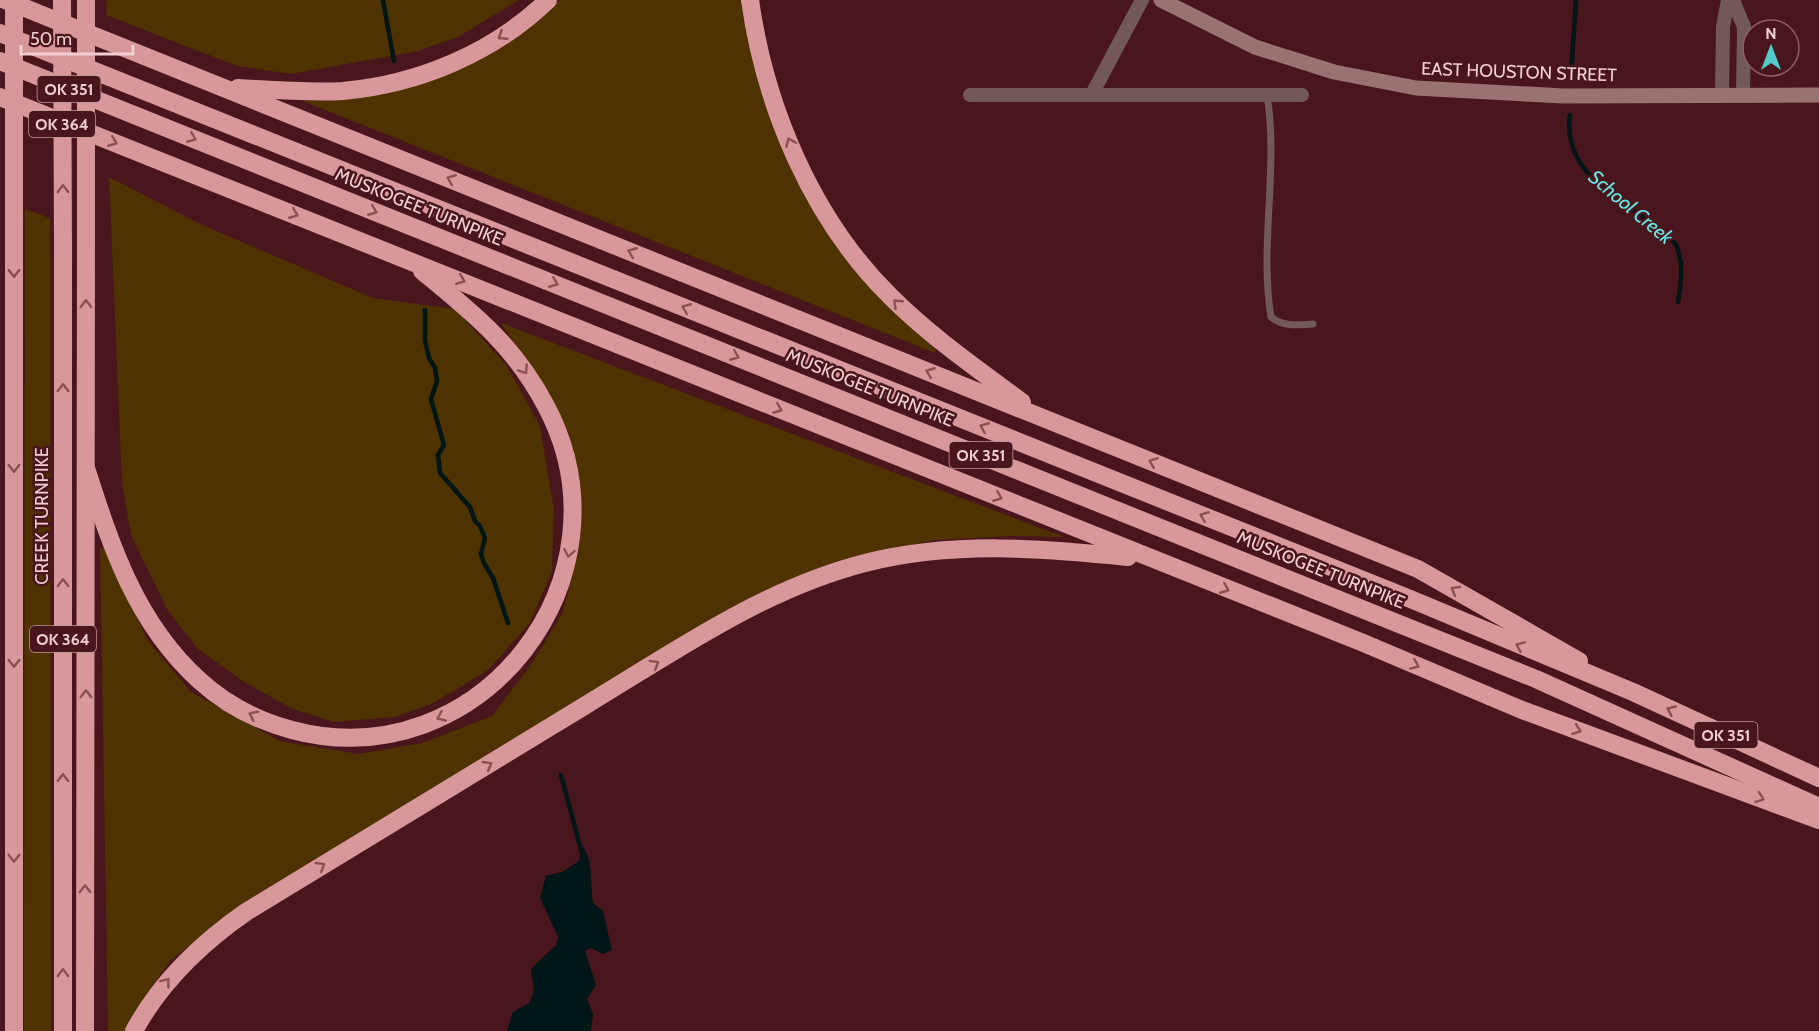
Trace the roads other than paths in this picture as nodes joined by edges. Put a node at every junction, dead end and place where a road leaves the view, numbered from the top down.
1 (5, 0) edge
2 (14, 0) edge
3 (62, 0) edge
4 (86, 0) edge
5 (548, 0) edge
6 (750, 0) edge
7 (1142, 0) edge
8 (1161, 0) edge
9 (1728, 0) edge
10 (1733, 0) edge
11 (0, 33) edge
12 (0, 62) edge
13 (224, 87) junction
14 (1092, 94) junction
15 (970, 95) dead end
16 (1267, 95) junction
17 (1302, 95) dead end
18 (1722, 95) junction
19 (1743, 95) junction
20 (1819, 95) edge
21 (0, 97) edge
22 (407, 258) junction
23 (1313, 324) dead end
24 (1042, 417) junction
25 (86, 468) junction
26 (1151, 559) junction
27 (1633, 692) junction
28 (1819, 778) edge
29 (1819, 807) edge
30 (1819, 820) edge
31 (14, 1031) edge
32 (63, 1031) edge
33 (85, 1031) edge
34 (134, 1031) edge

1 - 13 highway
2 -> 31 highway, CREEK TURNPIKE / OK 364, bridge
32 -> 3 highway, CREEK TURNPIKE / OK 364, bridge
25 -> 4 highway, bridge
5 -> 13 highway
24 -> 6 highway
7 - 14 street
8 - 18 street, EAST HOUSTON STREET
9 - 18 street
10 - 19 street
27 -> 11 highway, MUSKOGEE TURNPIKE / OK 351
12 -> 29 highway, MUSKOGEE TURNPIKE / OK 351
24 -> 13 highway
14 - 15 street
14 - 16 street
16 - 17 street
16 - 23 lane
18 - 19 street, EAST HOUSTON STREET
19 - 20 street, EAST HOUSTON STREET
21 -> 22 highway
22 -> 25 highway
22 -> 26 highway
27 -> 24 highway
33 -> 25 highway
26 -> 30 highway
34 -> 26 highway
28 -> 27 highway, MUSKOGEE TURNPIKE / OK 351

